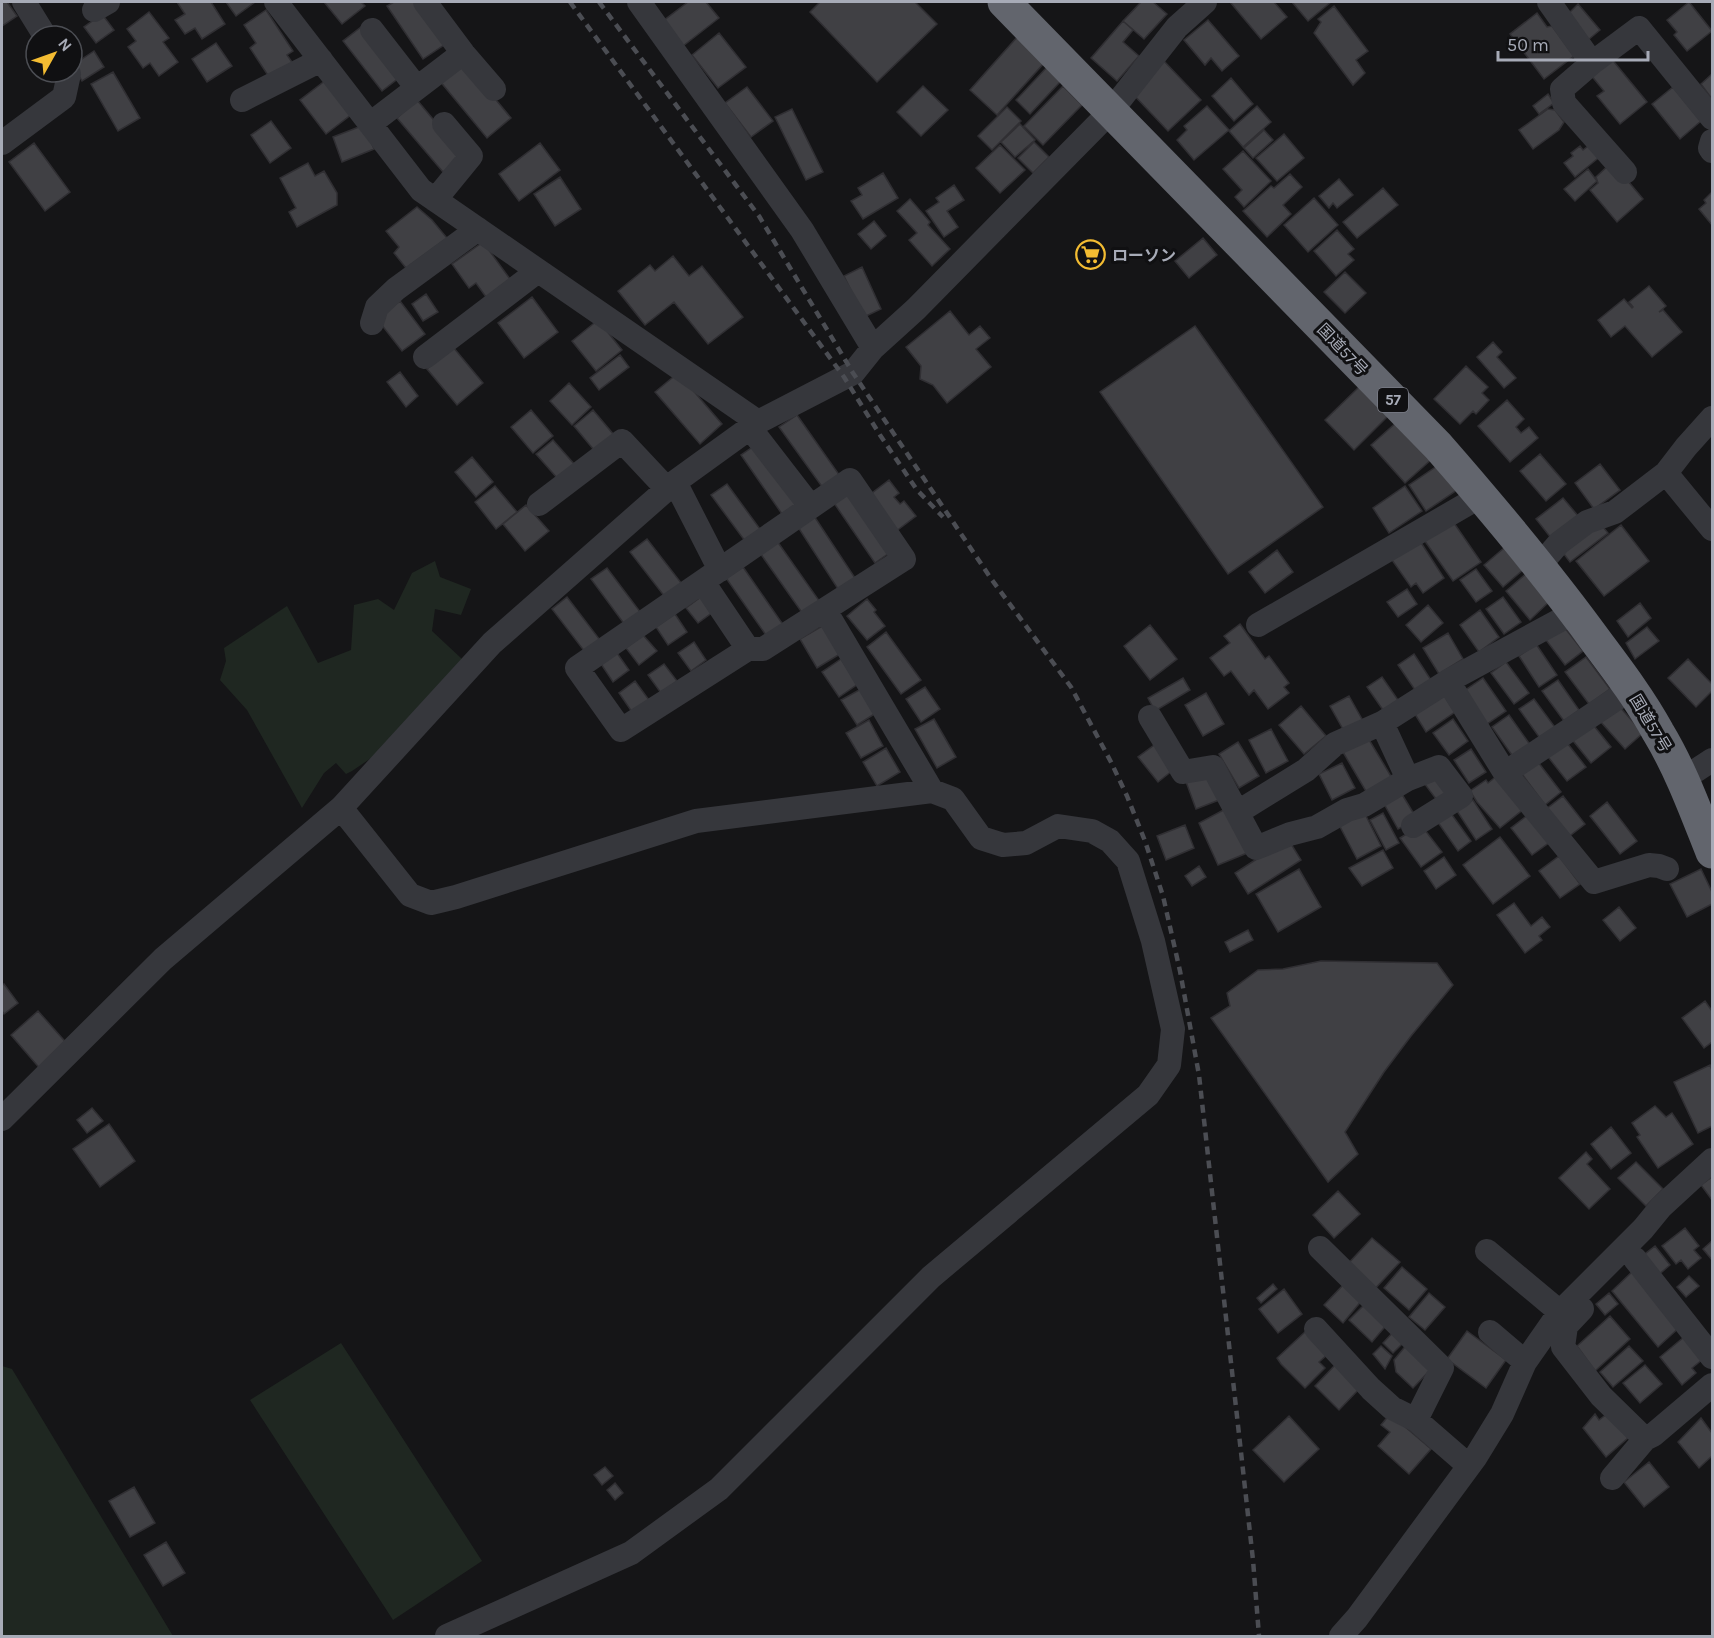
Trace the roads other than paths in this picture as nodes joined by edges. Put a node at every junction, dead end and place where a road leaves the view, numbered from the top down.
1 (24, 2) edge
2 (276, 2) edge
3 (425, 2) edge
4 (639, 2) edge
5 (1004, 2) edge
6 (1205, 2) edge
7 (1550, 2) edge
8 (38, 24) edge
9 (372, 30) dead end
10 (463, 52) junction
11 (321, 60) junction
12 (1592, 63) junction
13 (67, 84) edge
14 (417, 88) junction
15 (494, 89) dead end
16 (242, 100) dead end
17 (1111, 111) junction
18 (1713, 118) edge
19 (370, 124) junction
20 (444, 124) dead end
21 (1713, 141) edge
22 (2, 143) edge
23 (1713, 151) edge
24 (1625, 172) dead end
25 (435, 200) junction
26 (478, 229) junction
27 (538, 271) junction
28 (372, 323) dead end
29 (873, 348) junction
30 (425, 357) dead end
31 (1713, 418) edge
32 (754, 425) junction
33 (1666, 473) junction
34 (671, 486) junction
35 (1481, 496) junction
36 (539, 504) dead end
37 (811, 507) junction
38 (1713, 530) edge
39 (1539, 566) junction
40 (711, 576) junction
41 (825, 609) junction
42 (1575, 612) junction
43 (1258, 625) dead end
44 (748, 649) junction
45 (1448, 681) junction
46 (1631, 689) junction
47 (1150, 717) dead end
48 (1382, 723) junction
49 (1713, 760) edge
50 (1505, 773) junction
51 (1408, 779) junction
52 (1683, 779) junction
53 (932, 791) junction
54 (340, 808) junction
55 (1238, 812) junction
56 (1413, 826) dead end
57 (1713, 852) edge
58 (1667, 869) dead end
59 (2, 1119) edge
60 (1713, 1160) edge
61 (1713, 1166) edge
62 (1320, 1248) dead end
63 (1487, 1251) dead end
64 (1635, 1259) junction
65 (1560, 1312) junction
66 (1316, 1329) dead end
67 (1490, 1332) dead end
68 (1713, 1357) edge
69 (1525, 1362) junction
70 (1713, 1385) edge
71 (1416, 1420) junction
72 (1645, 1439) junction
73 (1470, 1466) junction
74 (1612, 1478) dead end
75 (447, 1636) edge
76 (1341, 1636) edge

1 - 8 street
2 - 11 street
3 - 10 street
4 - 29 street
5 - 17 highway, 国道57号 / 57
6 - 17 street
7 - 12 street
9 - 14 street
10 - 14 street
10 - 15 street
11 - 16 street
11 - 19 street
12 - 18 street
12 - 24 street
13 - 22 street
14 - 19 street
17 - 29 street
17 - 35 highway, 国道57号 / 57
19 - 25 street
20 - 25 street
21 - 23 street
25 - 26 street
26 - 27 street
26 - 28 street
27 - 30 street
27 - 32 street
29 - 32 street
31 - 33 street
32 - 34 street
32 - 37 street
33 - 38 street
33 - 39 street
34 - 36 street
34 - 40 street
34 - 54 street
35 - 39 highway, 国道57号 / 57
35 - 43 street
37 - 40 street
37 - 41 street
39 - 42 highway, 国道57号 / 57
40 - 44 street
40 - 44 street
41 - 44 street
41 - 53 street
42 - 45 street
42 - 46 highway, 国道57号 / 57
45 - 48 street
45 - 50 street
46 - 50 street
46 - 52 highway, 国道57号 / 57
47 - 55 street
48 - 51 street
48 - 55 street
49 - 52 street
50 - 58 street
51 - 55 street
51 - 56 street
52 - 57 highway, 国道57号 / 57
53 - 54 street
53 - 75 street
54 - 59 street
60 - 65 street
61 - 64 street
62 - 71 street
63 - 65 street
64 - 68 street
64 - 72 street
65 - 69 street
66 - 71 street
67 - 69 street
69 - 73 street
70 - 72 street
71 - 73 street
72 - 74 street
73 - 76 street

